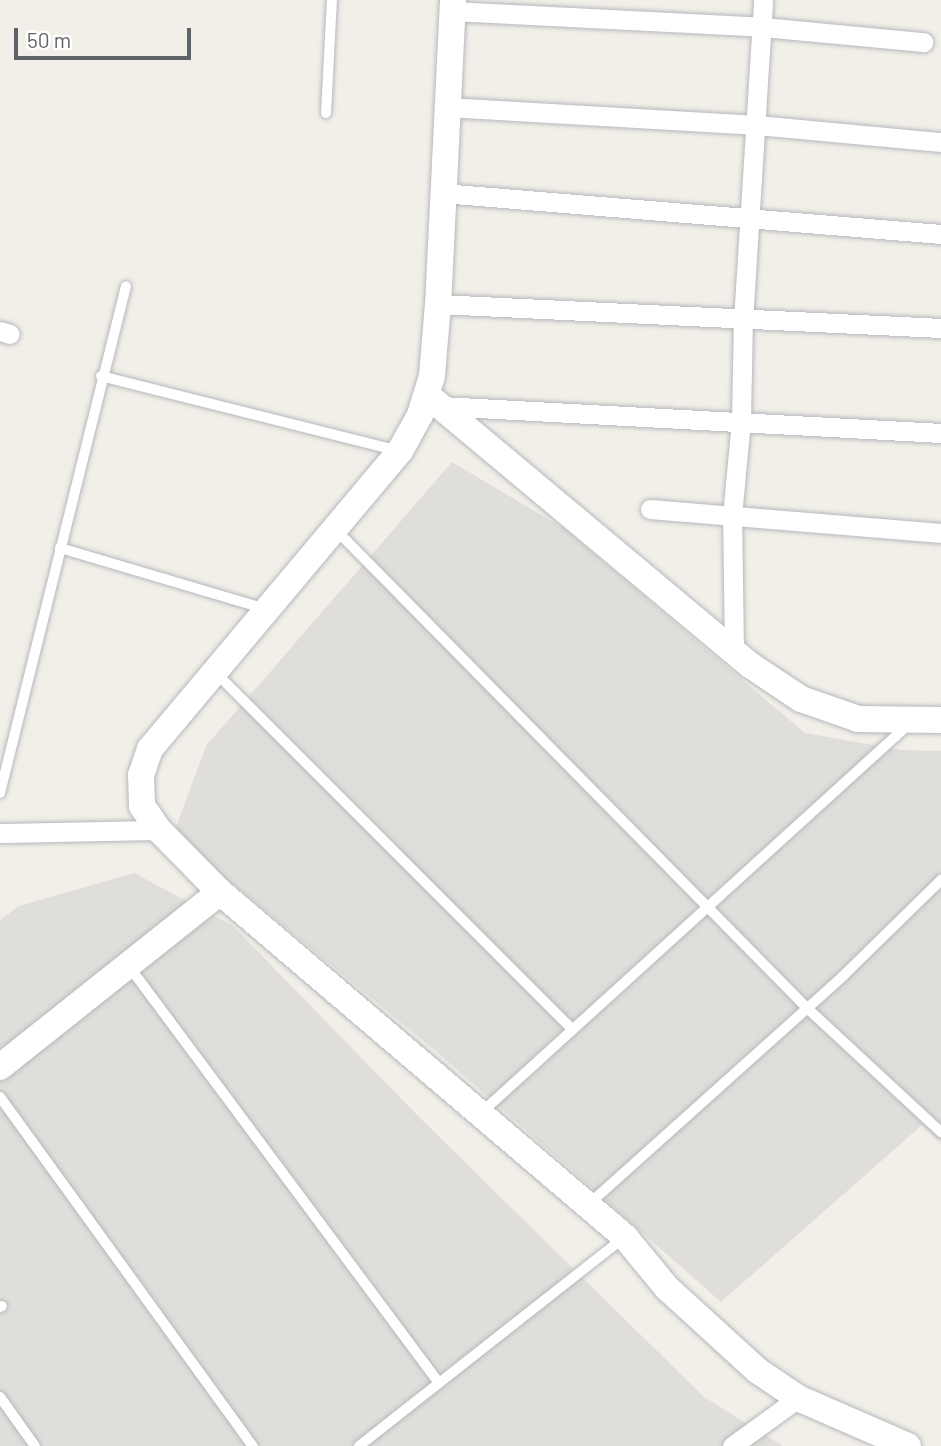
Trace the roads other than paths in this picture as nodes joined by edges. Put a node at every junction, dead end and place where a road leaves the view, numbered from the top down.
1 (332, 0) edge
2 (763, 0) edge
3 (453, 5) edge
4 (763, 27) junction
5 (923, 42) dead end
6 (447, 107) junction
7 (326, 113) dead end
8 (757, 125) junction
9 (941, 142) edge
10 (442, 193) junction
11 (752, 221) junction
12 (941, 234) edge
13 (126, 286) dead end
14 (438, 304) junction
15 (743, 321) junction
16 (941, 328) edge
17 (101, 376) junction
18 (434, 400) junction
19 (741, 421) junction
20 (941, 433) edge
21 (400, 451) junction
22 (650, 509) dead end
23 (732, 516) junction
24 (334, 529) junction
25 (941, 533) edge
26 (60, 548) junction
27 (267, 610) junction
28 (734, 652) junction
29 (215, 671) junction
30 (915, 719) junction
31 (941, 720) edge
32 (0, 793) edge
33 (159, 830) junction
34 (0, 833) edge
35 (940, 883) edge
36 (220, 892) junction
37 (709, 906) junction
38 (128, 965) junction
39 (807, 1008) junction
40 (573, 1030) junction
41 (0, 1066) edge
42 (0, 1097) edge
43 (480, 1114) junction
44 (941, 1132) edge
45 (588, 1205) junction
46 (625, 1237) junction
47 (439, 1383) junction
48 (0, 1397) edge
49 (798, 1398) junction
50 (34, 1446) edge
51 (253, 1446) edge
52 (359, 1446) edge
53 (732, 1446) edge
54 (908, 1446) edge

1 - 7 lane
2 - 4 street
3 - 4 street
3 - 6 street
4 - 5 street
4 - 8 street
6 - 8 street
6 - 10 street
8 - 9 street
8 - 11 street
10 - 11 street
10 - 14 street
11 - 12 street
11 - 15 street
13 - 17 lane
14 - 15 street
14 - 18 street
15 - 16 street
15 - 19 street
17 - 21 lane
17 - 26 lane
18 - 19 street
18 - 21 street
18 - 28 street
19 - 20 street
19 - 23 street
21 - 24 street
22 - 23 street
23 - 25 street
23 - 28 street
24 - 27 street
24 - 37 lane
26 - 27 lane
26 - 32 lane
27 - 29 street
28 - 30 street
29 - 33 street
29 - 40 lane
30 - 31 street
30 - 37 lane
33 - 34 street
33 - 36 street
35 - 39 lane
36 - 38 street
36 - 43 street
37 - 39 lane
37 - 40 lane
38 - 41 street
38 - 47 lane
39 - 44 lane
39 - 45 lane
40 - 43 lane
42 - 51 lane
43 - 45 street
45 - 46 street
46 - 47 lane
46 - 49 street
47 - 52 lane
48 - 50 lane
49 - 53 street
49 - 54 street

